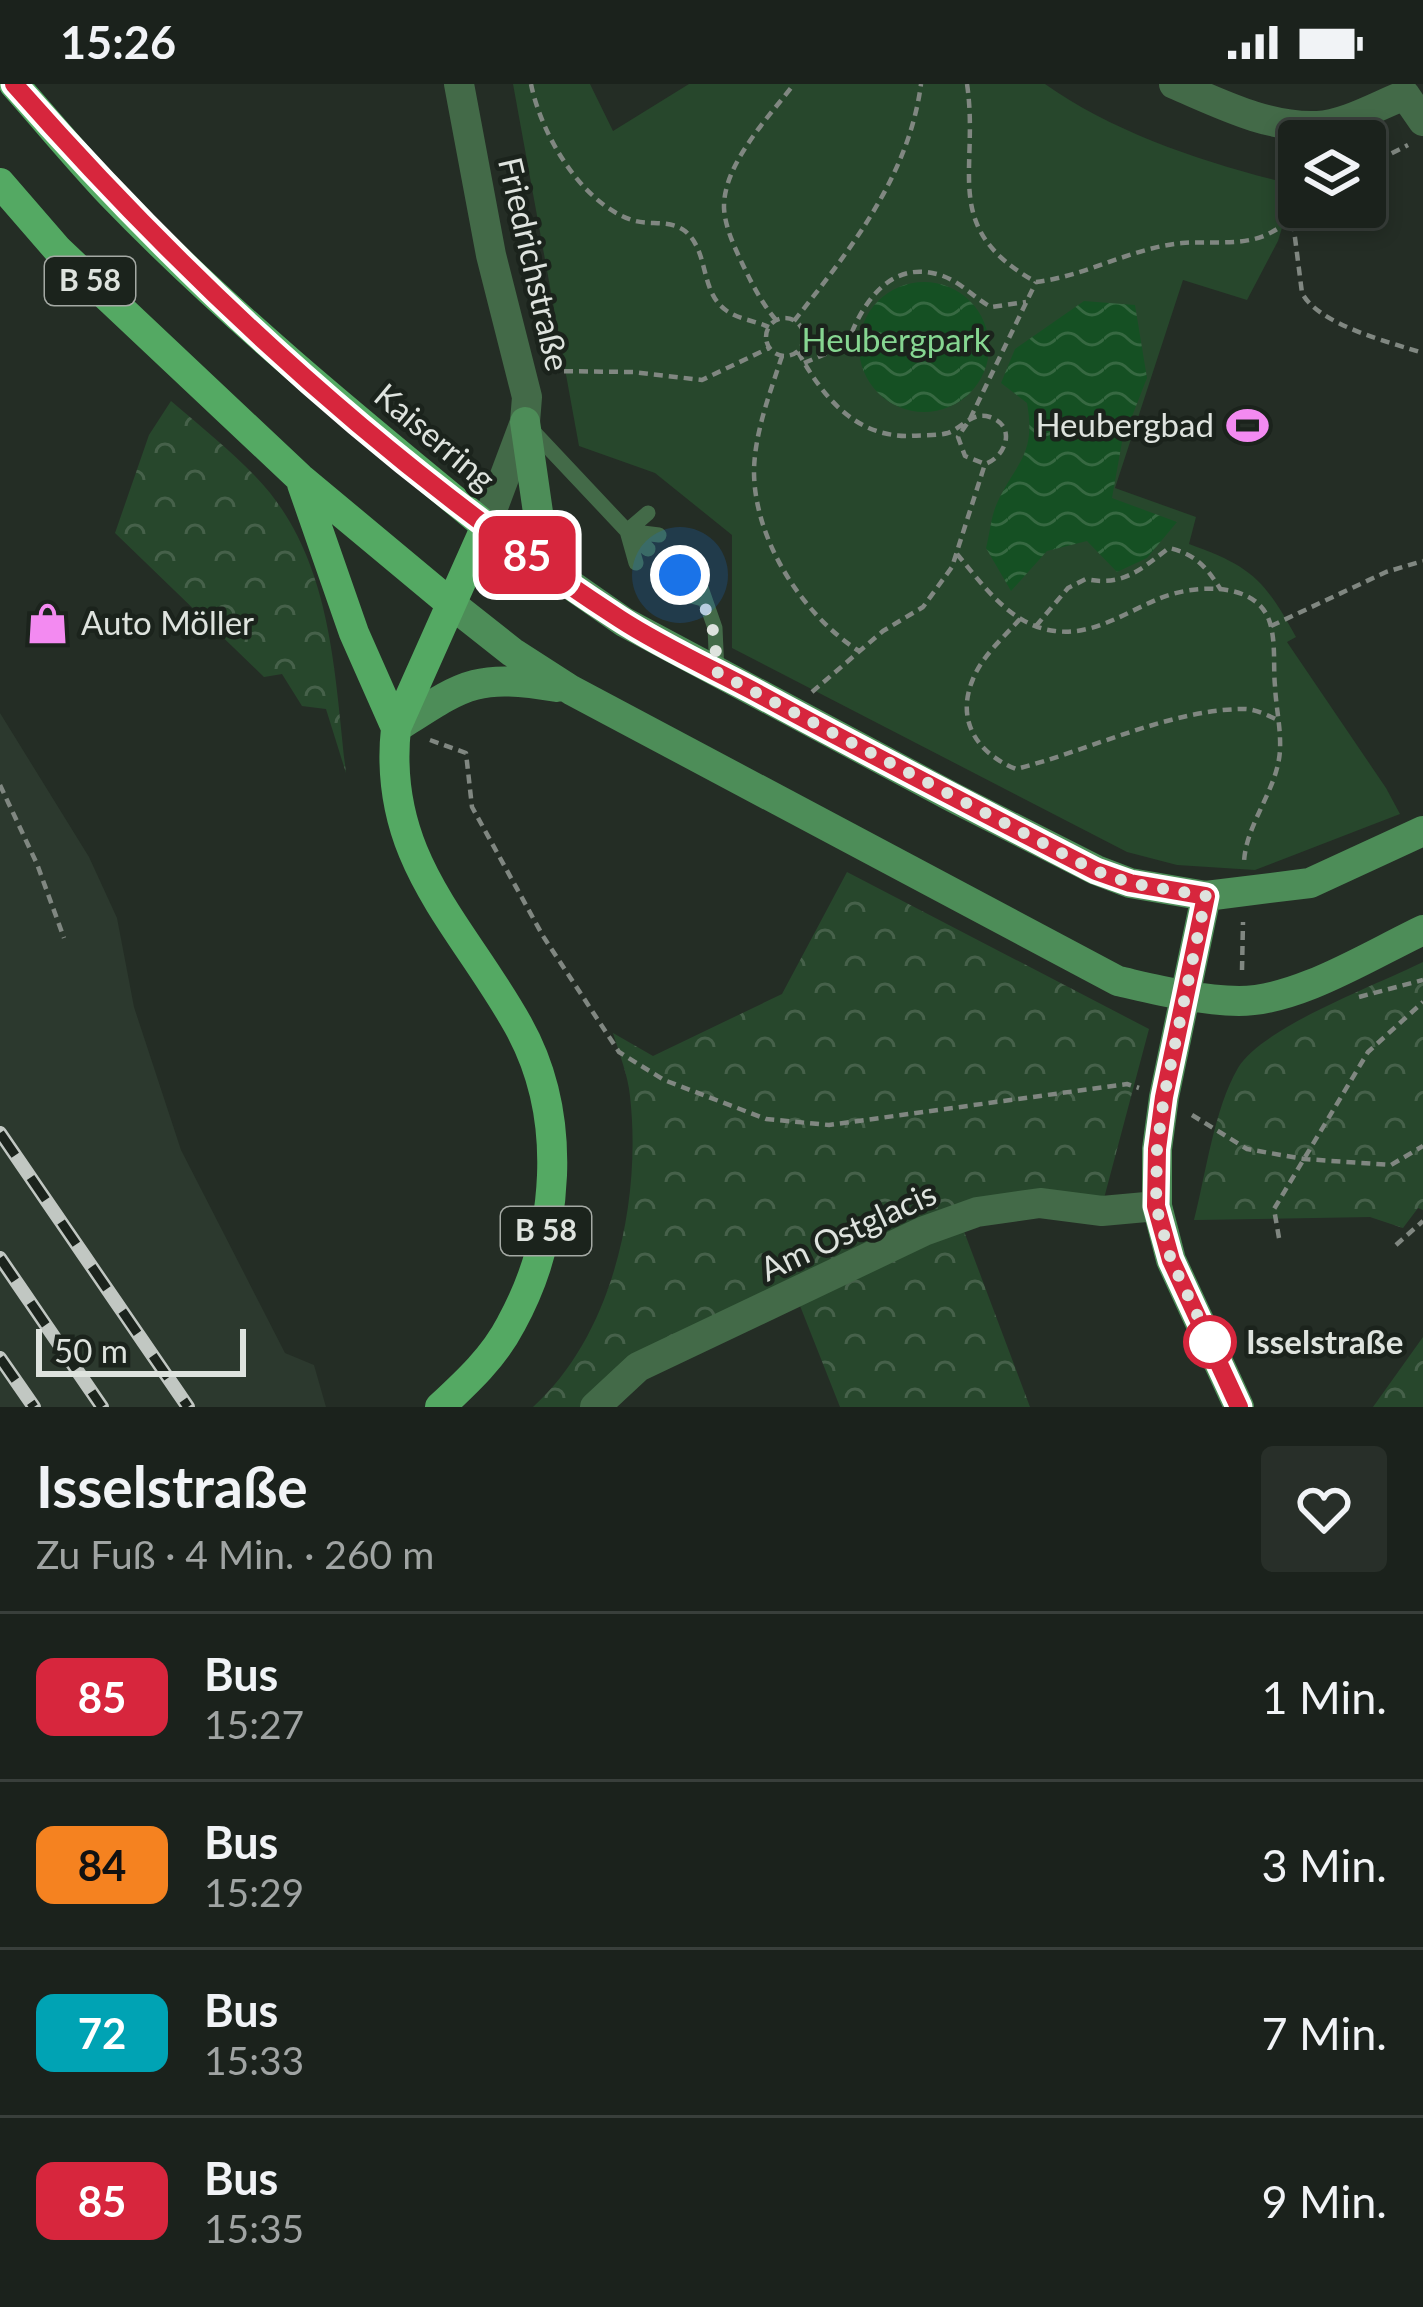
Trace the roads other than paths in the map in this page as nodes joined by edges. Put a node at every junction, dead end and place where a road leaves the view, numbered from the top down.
1 (14, 84) edge
2 (459, 84) edge
3 (1174, 84) edge
4 (1408, 96) edge
5 (0, 182) edge
6 (525, 422) junction
7 (300, 478) junction
8 (648, 513) dead end
9 (486, 526) junction
10 (627, 531) junction
11 (659, 535) dead end
12 (648, 549) dead end
13 (636, 563) dead end
14 (546, 568) junction
15 (686, 569) dead end
16 (669, 590) dead end
17 (703, 599) junction
18 (450, 603) junction
19 (717, 672) junction
20 (571, 690) junction
21 (396, 728) junction
22 (1423, 831) edge
23 (1206, 896) junction
24 (1423, 930) edge
25 (1187, 997) junction
26 (1156, 1206) junction
27 (440, 1407) edge
28 (595, 1407) edge
29 (1239, 1407) edge

1 - 9 main road, Kaiserring / B 58
2 - 6 street, Friedrichstraße
3 - 4 street
5 - 7 main road, B 58
6 - 9 street, Friedrichstraße
6 - 10 lane
6 - 14 main road
7 - 18 main road, B 58
7 - 21 main road, B 58
8 - 10 lane
9 - 14 main road, Kaiserring
9 - 18 main road, B 58
10 - 11 lane
10 - 12 lane
10 - 13 lane
14 - 19 main road, Kaiserring
15 - 17 lane
16 - 17 lane
17 - 19 lane
18 - 20 main road
18 - 21 main road, B 58
19 - 23 main road, Kaiserring
20 - 21 main road
20 - 25 main road
21 - 27 main road, B 58
22 - 23 main road, Kaiserring
23 - 25 main road
24 - 25 main road
25 - 26 main road
26 - 28 street, Am Ostglacis
26 - 29 main road

